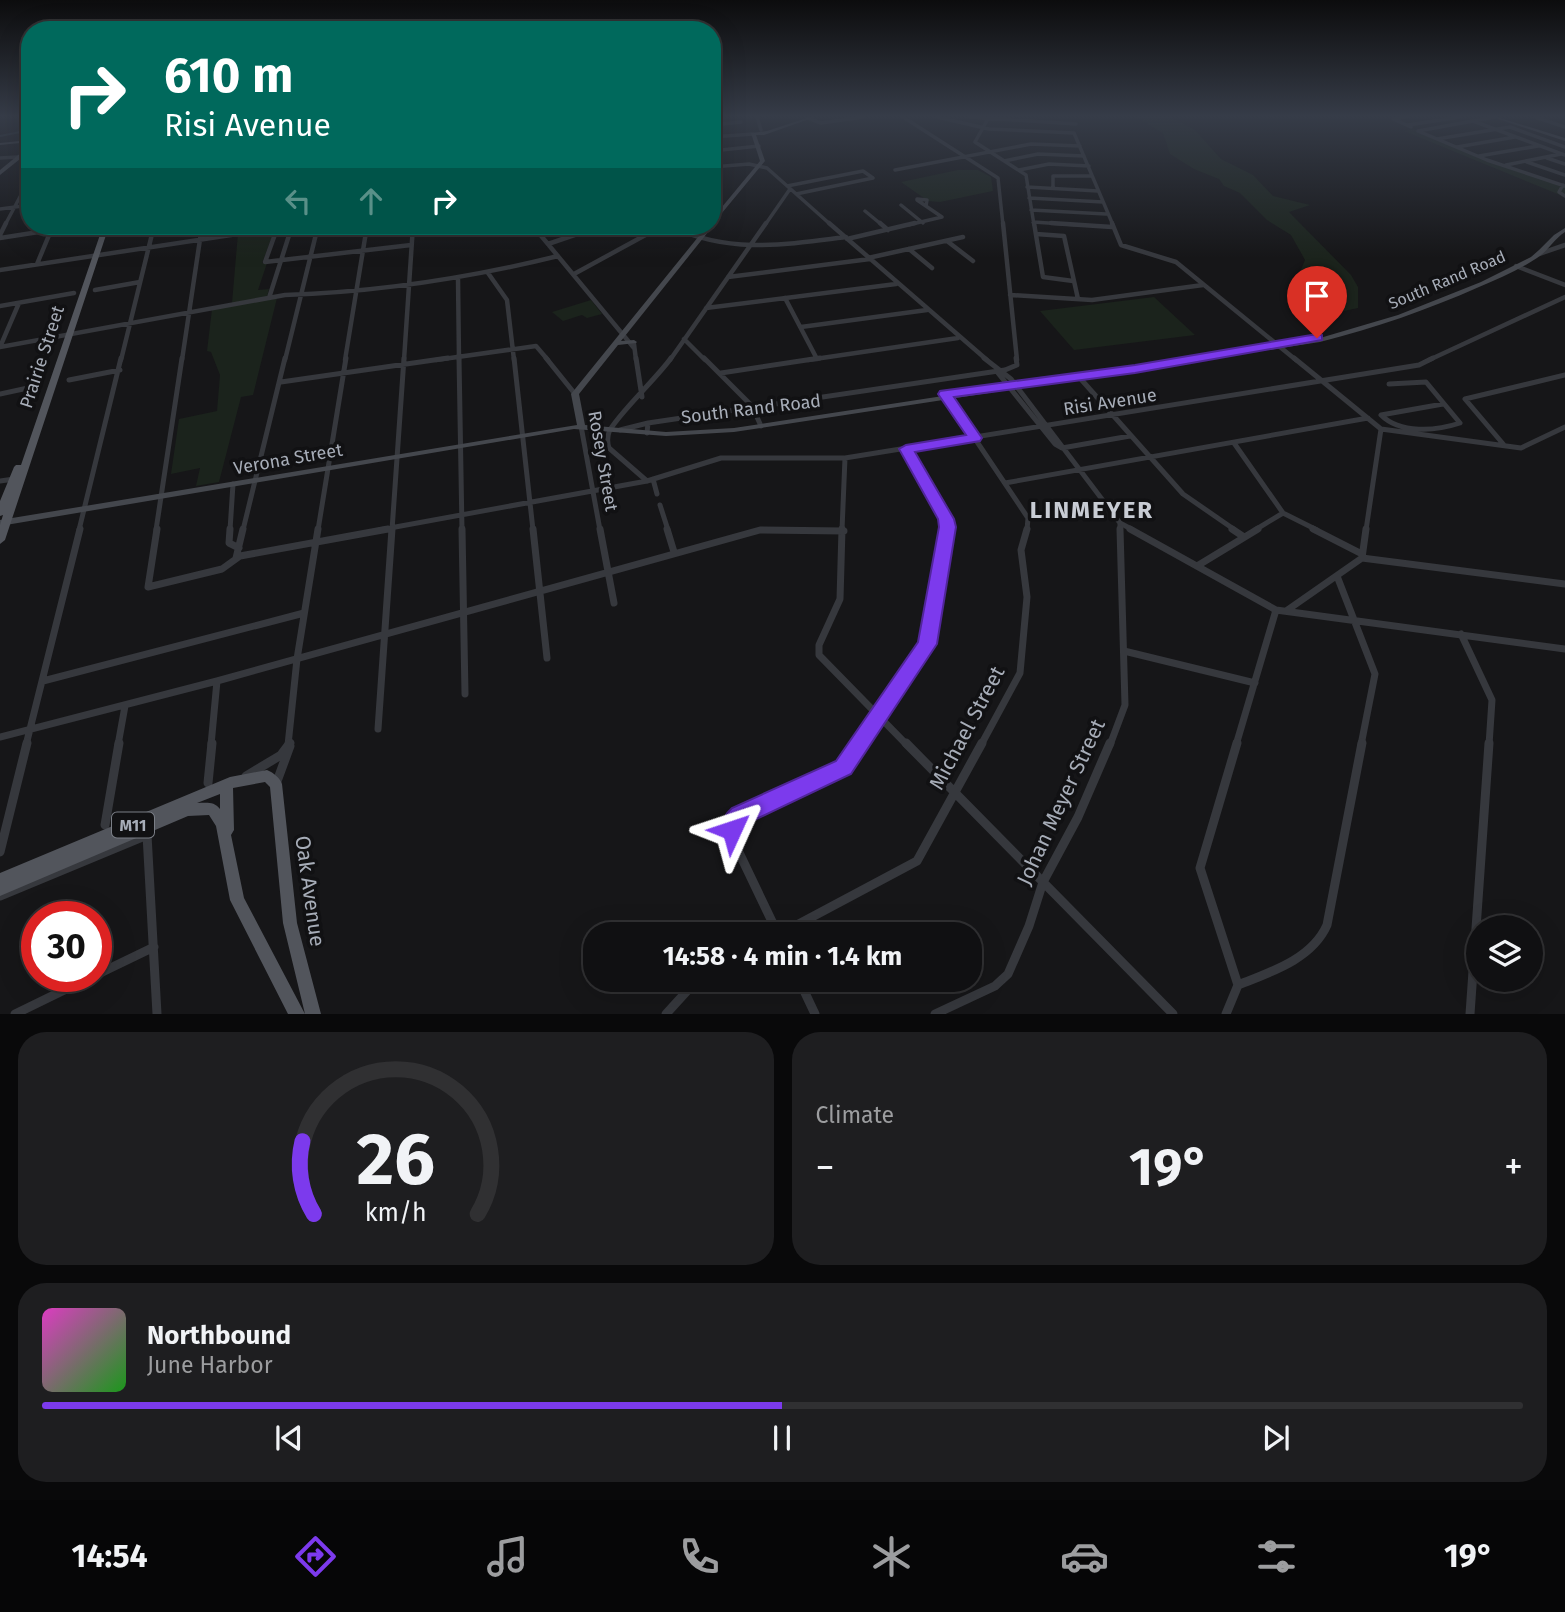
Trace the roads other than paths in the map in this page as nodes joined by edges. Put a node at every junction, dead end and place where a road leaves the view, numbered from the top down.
1 (924, 164) edge
2 (979, 164) edge
3 (1010, 164) edge
4 (1047, 164) edge
5 (1055, 164) edge
6 (1507, 164) edge
7 (1534, 164) edge
8 (760, 165) junction
9 (1503, 165) joint
10 (1089, 166) joint
11 (721, 167) edge
12 (1547, 169) junction
13 (895, 170) dead end
14 (1019, 170) junction
15 (1536, 174) dead end
16 (1565, 175) edge
17 (1092, 176) junction
18 (1563, 184) edge
19 (789, 187) junction
20 (1027, 187) junction
21 (1053, 188) junction
22 (1098, 191) junction
23 (796, 194) junction
24 (21, 195) edge
25 (1565, 196) edge
26 (1029, 198) junction
27 (1103, 202) junction
28 (901, 205) dead end
29 (21, 206) edge
30 (926, 206) dead end
31 (14, 207) junction
32 (0, 209) edge
33 (1031, 210) junction
34 (864, 211) dead end
35 (721, 213) edge
36 (1106, 214) junction
37 (923, 222) junction
38 (1033, 222) junction
39 (1112, 227) junction
40 (888, 230) junction
41 (1565, 230) edge
42 (21, 233) edge
43 (1035, 233) junction
44 (49, 235) edge
45 (101, 235) edge
46 (152, 235) edge
47 (200, 235) edge
48 (221, 235) edge
49 (275, 235) edge
50 (288, 235) edge
51 (316, 235) edge
52 (366, 235) edge
53 (412, 235) edge
54 (540, 235) edge
55 (574, 235) edge
56 (646, 235) edge
57 (687, 235) edge
58 (703, 235) edge
59 (0, 236) edge
60 (963, 237) dead end
61 (199, 238) junction
62 (846, 238) junction
63 (698, 241) junction
64 (947, 241) junction
65 (548, 244) junction
66 (1565, 244) edge
67 (411, 245) junction
68 (149, 246) junction
69 (748, 248) junction
70 (1558, 248) junction
71 (909, 249) junction
72 (1565, 250) edge
73 (363, 251) junction
74 (1539, 254) junction
75 (94, 255) junction
76 (558, 256) junction
77 (310, 257) junction
78 (869, 259) junction
79 (281, 261) junction
80 (973, 261) dead end
81 (37, 264) junction
82 (1516, 266) junction
83 (932, 268) dead end
84 (0, 270) edge
85 (488, 273) junction
86 (574, 274) junction
87 (728, 277) junction
88 (458, 278) junction
89 (1073, 281) junction
90 (140, 282) junction
91 (408, 284) junction
92 (896, 284) junction
93 (1203, 285) junction
94 (1565, 285) edge
95 (305, 287) junction
96 (95, 290) dead end
97 (355, 290) junction
98 (74, 293) dead end
99 (289, 295) junction
100 (303, 295) junction
101 (1010, 295) junction
102 (1565, 297) edge
103 (269, 298) junction
104 (785, 298) junction
105 (1078, 299) junction
106 (19, 303) junction
107 (0, 306) edge
108 (706, 308) junction
109 (927, 310) junction
110 (189, 313) junction
111 (131, 323) junction
112 (626, 326) junction
113 (801, 327) junction
114 (67, 335) junction
115 (958, 338) junction
116 (684, 340) junction
117 (619, 343) junction
118 (633, 344) junction
119 (1277, 345) junction
120 (0, 347) edge
121 (513, 348) junction
122 (607, 354) junction
123 (459, 357) junction
124 (817, 359) junction
125 (403, 365) junction
126 (120, 370) junction
127 (996, 371) junction
128 (342, 373) junction
129 (721, 373) junction
130 (1565, 375) edge
131 (1079, 377) junction
132 (69, 380) dead end
133 (281, 382) junction
134 (1323, 382) junction
135 (640, 383) junction
136 (1390, 384) dead end
137 (652, 385) junction
138 (37, 386) dead end
139 (1012, 386) junction
140 (0, 394) edge
141 (575, 394) junction
142 (947, 396) junction
143 (642, 397) junction
144 (1443, 404) junction
145 (752, 406) junction
146 (1112, 416) junction
147 (1368, 418) junction
148 (581, 426) junction
149 (761, 426) junction
150 (1045, 427) junction
151 (1565, 427) edge
152 (647, 428) junction
153 (1446, 428) junction
154 (1381, 429) junction
155 (615, 430) junction
156 (523, 435) junction
157 (1130, 436) junction
158 (975, 438) junction
159 (1450, 438) junction
160 (1234, 443) junction
161 (1504, 445) junction
162 (460, 446) junction
163 (1062, 448) junction
164 (906, 449) junction
165 (395, 457) junction
166 (1150, 457) junction
167 (845, 458) junction
168 (327, 468) junction
169 (1080, 470) junction
170 (13, 479) junction
171 (257, 480) junction
172 (650, 480) junction
173 (0, 481) edge
174 (1005, 483) junction
175 (233, 484) junction
176 (593, 491) junction
177 (657, 494) dead end
178 (161, 496) junction
179 (531, 503) junction
180 (660, 505) dead end
181 (85, 508) junction
182 (1283, 513) junction
183 (462, 516) junction
184 (2, 519) edge
185 (1120, 523) junction
186 (391, 528) junction
187 (844, 531) junction
188 (1244, 537) junction
189 (0, 540) edge
190 (316, 542) junction
191 (674, 552) junction
192 (238, 554) junction
193 (1362, 556) junction
194 (1197, 566) junction
195 (608, 570) junction
196 (1337, 576) junction
197 (1565, 584) edge
198 (540, 591) junction
199 (614, 603) dead end
200 (1281, 611) junction
201 (463, 612) junction
202 (304, 613) junction
203 (1354, 621) junction
204 (384, 634) junction
205 (1461, 634) junction
206 (1565, 649) edge
207 (1124, 651) junction
208 (547, 658) dead end
209 (297, 659) junction
210 (43, 681) junction
211 (218, 681) junction
212 (1255, 683) junction
213 (465, 694) dead end
214 (125, 706) junction
215 (879, 716) junction
216 (378, 729) dead end
217 (30, 730) junction
218 (0, 737) edge
219 (291, 741) junction
220 (271, 780) junction
221 (208, 783) dead end
222 (231, 783) junction
223 (954, 793) junction
224 (105, 825) dead end
225 (224, 841) junction
226 (0, 852) edge
227 (0, 880) edge
228 (1043, 882) junction
229 (0, 889) edge
230 (0, 897) edge
231 (773, 922) edge
232 (802, 922) edge
233 (154, 947) junction
234 (112, 967) edge
235 (1238, 985) junction
236 (60, 992) edge
237 (686, 992) edge
238 (805, 992) edge
239 (15, 1013) edge
240 (157, 1013) edge
241 (297, 1013) edge
242 (313, 1013) edge
243 (666, 1013) edge
244 (815, 1013) edge
245 (934, 1013) edge
246 (1173, 1013) edge
247 (1226, 1013) edge
248 (1470, 1013) edge

1 - 13 street
2 - 101 street
3 - 14 street
4 - 14 street
5 - 10 street
6 - 9 street
7 - 12 street
8 - 11 street
8 - 19 street
8 - 35 main road
9 - 18 street
10 - 17 street
12 - 15 street
12 - 16 street
14 - 20 street
17 - 21 street
17 - 22 street
18 - 25 street
19 - 23 street
19 - 23 street
19 - 69 street
20 - 21 street
20 - 26 street
21 - 22 street
22 - 27 street
23 - 62 street
24 - 31 street
26 - 27 street
26 - 33 street
27 - 36 street
28 - 37 street
29 - 31 street
30 - 37 street
31 - 32 street
31 - 59 street
33 - 36 street
33 - 38 street
34 - 40 street
36 - 39 street
37 - 40 street
38 - 39 street
38 - 43 street
39 - 93 street
40 - 62 street
41 - 74 main road, South Rand Road
42 - 59 street
43 - 89 street
43 - 89 street
44 - 81 street
45 - 75 main road, Prairie Street
46 - 68 street
47 - 61 street
48 - 61 street
49 - 79 street
50 - 79 street
51 - 77 street
52 - 73 street
53 - 67 street
54 - 65 street
55 - 65 street
56 - 86 street
57 - 63 street
58 - 63 main road
60 - 64 street
61 - 68 street
61 - 110 street
62 - 69 street
62 - 78 street
63 - 69 street
63 - 112 main road
64 - 71 street
64 - 80 street
65 - 76 street
66 - 70 street, South Rand Road
67 - 73 street
67 - 91 street
68 - 75 street
68 - 90 street
69 - 87 street
70 - 72 street
70 - 74 street, South Rand Road
71 - 78 street
71 - 83 street
73 - 77 street
73 - 97 street
74 - 82 main road, South Rand Road
75 - 81 street
75 - 114 main road, Prairie Street
76 - 85 street
76 - 86 street
77 - 79 street
77 - 95 street
78 - 87 street
78 - 92 street
79 - 103 street
81 - 84 street
82 - 94 street
82 - 119 main road, South Rand Road
85 - 88 street
85 - 121 street
86 - 112 street
87 - 108 street
88 - 91 street
88 - 123 street
89 - 105 street
90 - 96 street
90 - 111 street
91 - 97 street
91 - 125 street
92 - 104 street
92 - 109 street
93 - 105 street
93 - 119 street
95 - 99 street
95 - 100 street
97 - 100 street
97 - 128 street
98 - 106 street
99 - 100 street
99 - 103 street
100 - 133 street
101 - 105 street
101 - 127 street
102 - 134 street, Risi Avenue
103 - 110 street
104 - 108 street
104 - 113 street
106 - 107 street
106 - 120 street
108 - 116 street
109 - 113 street
109 - 115 street
110 - 111 street
110 - 178 street
111 - 114 street
111 - 126 street
112 - 117 main road
112 - 118 street
112 - 122 main road
113 - 124 street
114 - 120 street
114 - 170 main road, Prairie Street
114 - 184 main road, Prairie Street
115 - 124 street
115 - 127 street
116 - 129 street
116 - 137 street
117 - 118 main road
117 - 122 main road
118 - 135 street
119 - 131 main road, South Rand Road
119 - 134 street
121 - 123 street
121 - 141 street, Rosey Street
121 - 156 street
122 - 141 main road
123 - 125 street
123 - 162 street
124 - 129 street
125 - 128 street
125 - 165 street
126 - 132 street
126 - 181 street
127 - 139 street
127 - 145 street
128 - 133 street
128 - 168 street
129 - 145 street
130 - 161 street
131 - 139 main road, South Rand Road
131 - 146 street
133 - 171 street
134 - 146 street, Risi Avenue
134 - 147 street
135 - 137 street
135 - 143 street
136 - 144 street
137 - 143 street
138 - 140 street
139 - 142 main road, South Rand Road
139 - 150 street
141 - 148 main road, Rosey Street
142 - 149 main road, South Rand Road
142 - 158 street, Michael Street
143 - 155 street
144 - 153 street
144 - 153 street
145 - 149 street
145 - 152 street
146 - 150 street, Risi Avenue
146 - 157 street
147 - 154 street
147 - 160 street
148 - 155 main road, South Rand Road
148 - 156 main road, Verona Street
148 - 176 street, Rosey Street
149 - 152 main road, South Rand Road
150 - 158 street, Risi Avenue
150 - 163 street
151 - 161 street
152 - 155 main road, South Rand Road
153 - 159 street
154 - 159 street
154 - 193 street
155 - 172 street
156 - 162 main road, Verona Street
156 - 179 street
157 - 163 street
157 - 166 street
158 - 164 street, Risi Avenue
158 - 174 street, Michael Street
159 - 161 street
160 - 166 street
160 - 182 street
162 - 165 main road, Verona Street
162 - 183 street
163 - 169 street
164 - 167 street, Risi Avenue
164 - 215 street
165 - 168 main road, Verona Street
165 - 186 street
166 - 169 street
166 - 188 street
167 - 172 street, Risi Avenue
167 - 187 street
168 - 171 main road, Verona Street
168 - 190 street
169 - 174 street
169 - 185 street
170 - 173 street
170 - 184 main road, Prairie Street
171 - 175 main road, Verona Street
171 - 192 street
172 - 176 street, Risi Avenue
172 - 177 street
174 - 223 street, Michael Street
175 - 178 main road, Verona Street
175 - 192 street
176 - 179 street, Risi Avenue
176 - 195 street, Rosey Street
178 - 181 main road, Verona Street
178 - 192 street, Risi Avenue
179 - 183 street, Risi Avenue
179 - 198 street
180 - 191 street
181 - 184 main road, Verona Street
181 - 210 street
182 - 188 street
182 - 193 street
183 - 186 street, Risi Avenue
183 - 201 street
184 - 189 main road, Prairie Street
185 - 194 street
185 - 207 street, Johan Meyer Street
186 - 190 street, Risi Avenue
186 - 204 street
187 - 191 street
187 - 215 street
188 - 194 street
190 - 192 street, Risi Avenue
190 - 202 street
191 - 195 street
193 - 196 street
193 - 197 street
194 - 200 street
195 - 198 street
195 - 199 street, Rosey Street
196 - 200 street
196 - 203 street
198 - 201 street
198 - 208 street
200 - 203 street
200 - 212 street
201 - 204 street
201 - 213 street
202 - 209 street
202 - 210 street
203 - 205 street
203 - 235 street
204 - 209 street
204 - 216 street
205 - 206 street
205 - 248 street
207 - 212 street
207 - 228 street, Johan Meyer Street
209 - 211 street
209 - 219 street
210 - 217 street
211 - 214 street
211 - 221 street
212 - 235 street
214 - 217 street
214 - 224 street
215 - 223 street
215 - 231 street
217 - 218 street
217 - 226 street
219 - 220 street
219 - 222 street
220 - 222 main road, M11
220 - 242 main road, Oak Avenue
222 - 225 main road
222 - 227 main road, M11
223 - 228 street
223 - 232 street, Michael Street
225 - 229 main road, M11
225 - 241 main road, M11
228 - 245 street, Johan Meyer Street
228 - 246 street
230 - 233 street
233 - 234 street
233 - 240 street
235 - 247 street
236 - 239 street
237 - 243 street
238 - 244 street

